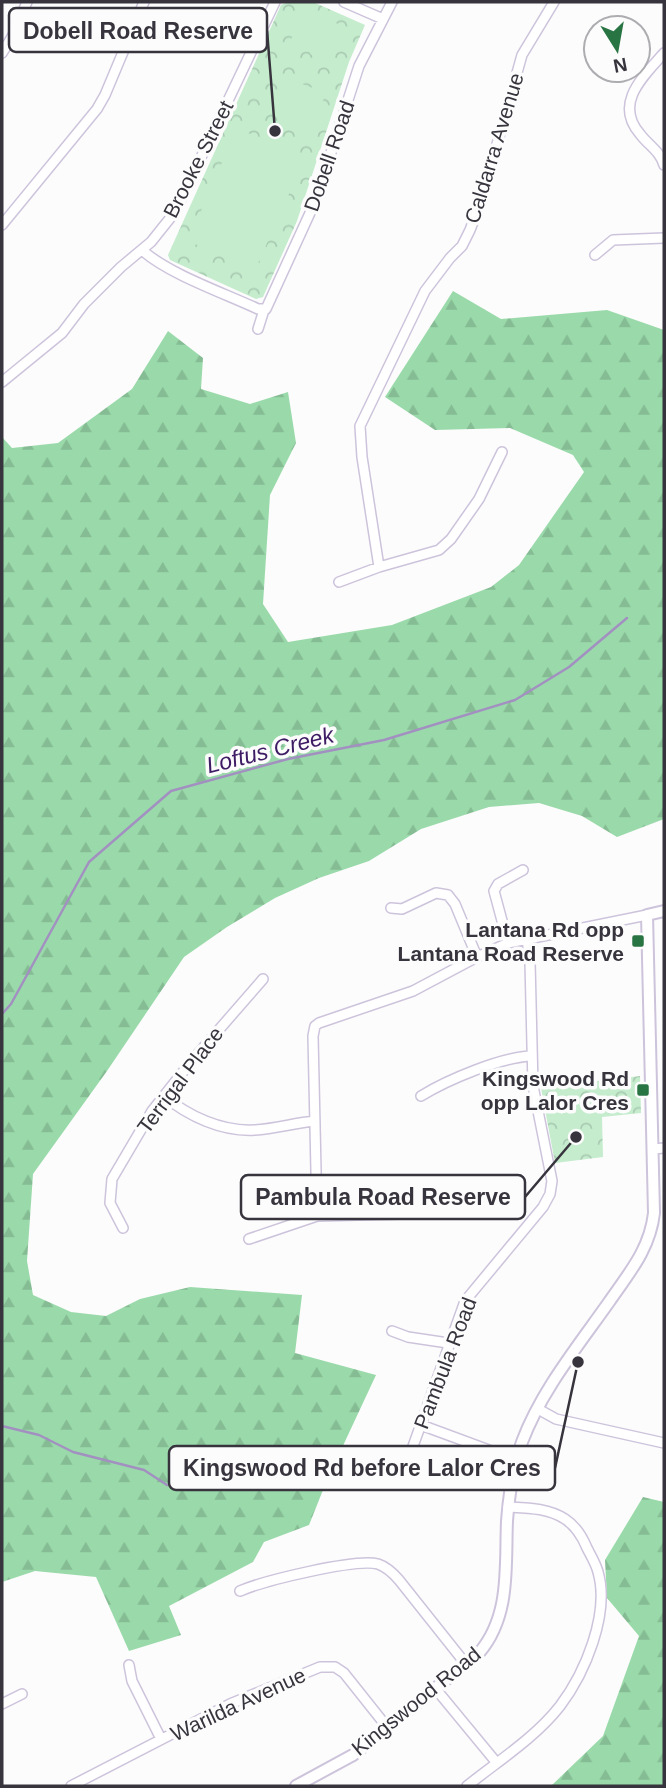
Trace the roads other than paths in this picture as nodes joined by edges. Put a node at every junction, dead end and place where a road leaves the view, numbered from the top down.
1 (27, 2) edge
2 (144, 2) edge
3 (275, 2) edge
4 (344, 2) edge
5 (392, 2) edge
6 (554, 2) edge
7 (383, 19) junction
8 (664, 52) edge
9 (2, 53) edge
10 (664, 162) edge
11 (2, 225) edge
12 (664, 238) edge
13 (142, 251) junction
14 (595, 255) dead end
15 (264, 310) junction
16 (258, 329) dead end
17 (2, 382) edge
18 (502, 452) dead end
19 (379, 567) junction
20 (339, 582) dead end
21 (523, 870) dead end
22 (391, 908) dead end
23 (664, 911) edge
24 (647, 915) junction
25 (527, 939) junction
26 (508, 943) junction
27 (477, 957) junction
28 (263, 978) dead end
29 (532, 1056) junction
30 (164, 1096) junction
31 (421, 1096) dead end
32 (315, 1121) junction
33 (658, 1148) edge
34 (428, 1186) dead end
35 (317, 1216) junction
36 (122, 1228) dead end
37 (249, 1239) dead end
38 (392, 1331) dead end
39 (448, 1343) junction
40 (538, 1409) junction
41 (421, 1425) junction
42 (664, 1443) edge
43 (516, 1460) junction
44 (402, 1477) dead end
45 (508, 1507) junction
46 (240, 1591) dead end
47 (466, 1663) junction
48 (129, 1665) dead end
49 (435, 1688) junction
50 (22, 1695) dead end
51 (2, 1704) edge
52 (387, 1727) junction
53 (161, 1739) junction
54 (496, 1762) junction
55 (71, 1786) edge
56 (296, 1786) edge
57 (467, 1786) edge

1 - 9 street
2 - 11 street
3 - 13 street, Brooke Street
4 - 7 street
5 - 7 street, Dobell Road
6 - 19 street, Caldarra Avenue
7 - 15 street, Dobell Road
8 - 10 street
12 - 14 street
13 - 15 street
13 - 17 street, Brooke Street
15 - 16 street, Dobell Road
18 - 19 street
19 - 20 street
21 - 26 street
22 - 27 street
23 - 24 street
24 - 25 street
24 - 33 street, Kingswood Road
25 - 26 street
25 - 29 street, Pambula Road
26 - 27 street
27 - 32 street
28 - 30 street, Terrigal Place
29 - 31 street
29 - 39 street, Pambula Road
30 - 32 street
30 - 36 street, Terrigal Place
32 - 35 street
33 - 40 street, Kingswood Road
34 - 35 street
35 - 37 street
38 - 39 street
39 - 41 street, Pambula Road
40 - 42 street
40 - 43 street, Kingswood Road
41 - 43 street
41 - 44 street, Pambula Road
43 - 45 street, Kingswood Road
45 - 47 street, Kingswood Road
45 - 54 street
46 - 47 street
47 - 49 street, Kingswood Road
48 - 53 street
49 - 52 street, Kingswood Road
49 - 54 street
50 - 51 street
52 - 53 street, Warilda Avenue
52 - 56 street, Kingswood Road
53 - 55 street, Warilda Avenue
54 - 57 street

